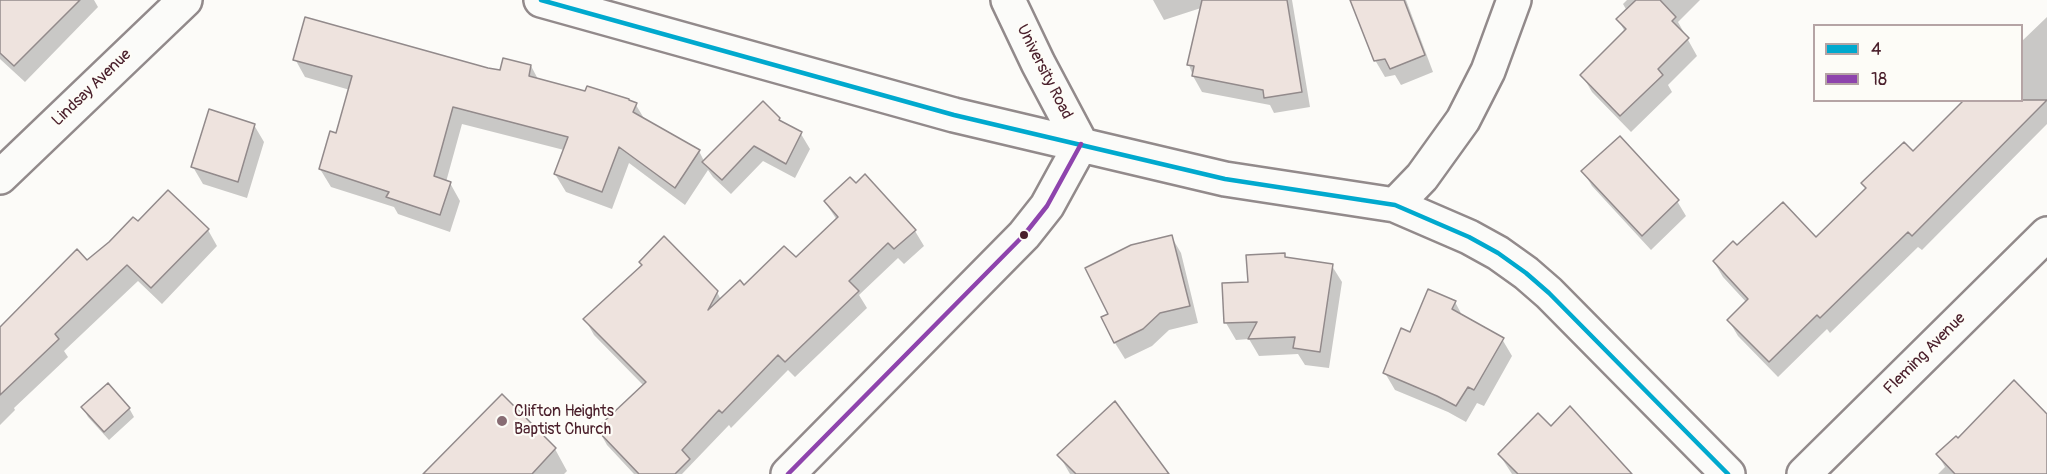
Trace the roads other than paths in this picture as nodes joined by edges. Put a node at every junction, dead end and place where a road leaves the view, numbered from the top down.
1 (185, 0) edge
2 (541, 0) edge
3 (1008, 0) edge
4 (1514, 0) edge
5 (1081, 144) junction
6 (0, 177) edge
7 (1395, 205) junction
8 (2047, 234) edge
9 (788, 474) edge
10 (1728, 474) edge
11 (1804, 474) edge

1 - 6 street, Lindsay Avenue
2 - 5 street
3 - 5 street, University Road
4 - 7 street
5 - 7 street
5 - 9 street
7 - 10 street
8 - 11 street, Fleming Avenue

